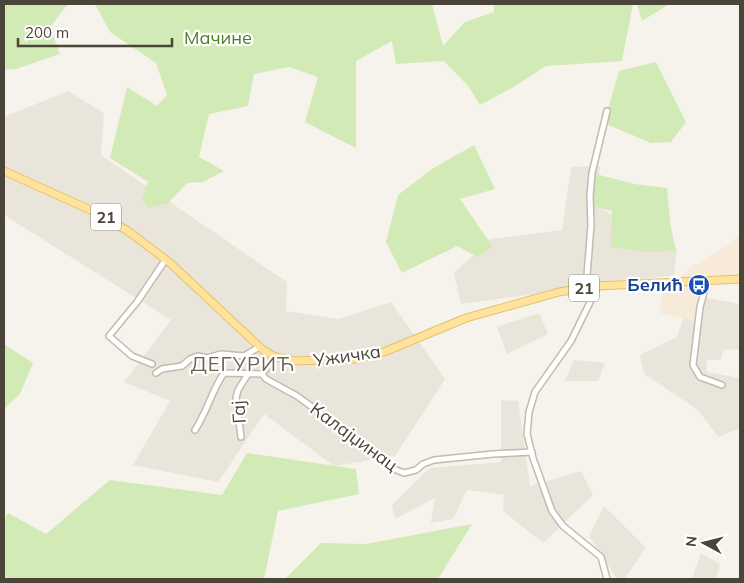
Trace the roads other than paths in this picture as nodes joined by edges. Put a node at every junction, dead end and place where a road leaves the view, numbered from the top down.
1 (607, 111) dead end
2 (4, 171) edge
3 (166, 259) junction
4 (740, 279) edge
5 (707, 281) junction
6 (598, 286) junction
7 (586, 288) junction
8 (260, 347) junction
9 (275, 357) junction
10 (152, 364) dead end
11 (156, 373) dead end
12 (248, 374) junction
13 (262, 374) junction
14 (722, 385) dead end
15 (195, 430) dead end
16 (241, 437) dead end
17 (532, 452) junction
18 (607, 579) edge

1 - 7 street
2 - 3 main road, Ужичка / 21
3 - 8 main road, Ужичка / 21
3 - 10 street
4 - 5 main road, Ужичка / 21
5 - 6 main road, Ужичка / 21
5 - 14 street
6 - 7 main road, Ужичка / 21
6 - 17 street
7 - 9 main road, Ужичка / 21
8 - 9 main road, Ужичка / 21
8 - 11 street
9 - 13 street
12 - 13 street, Гај
12 - 15 street
12 - 16 street, Гај
13 - 17 street, Калајџинац
17 - 18 street

